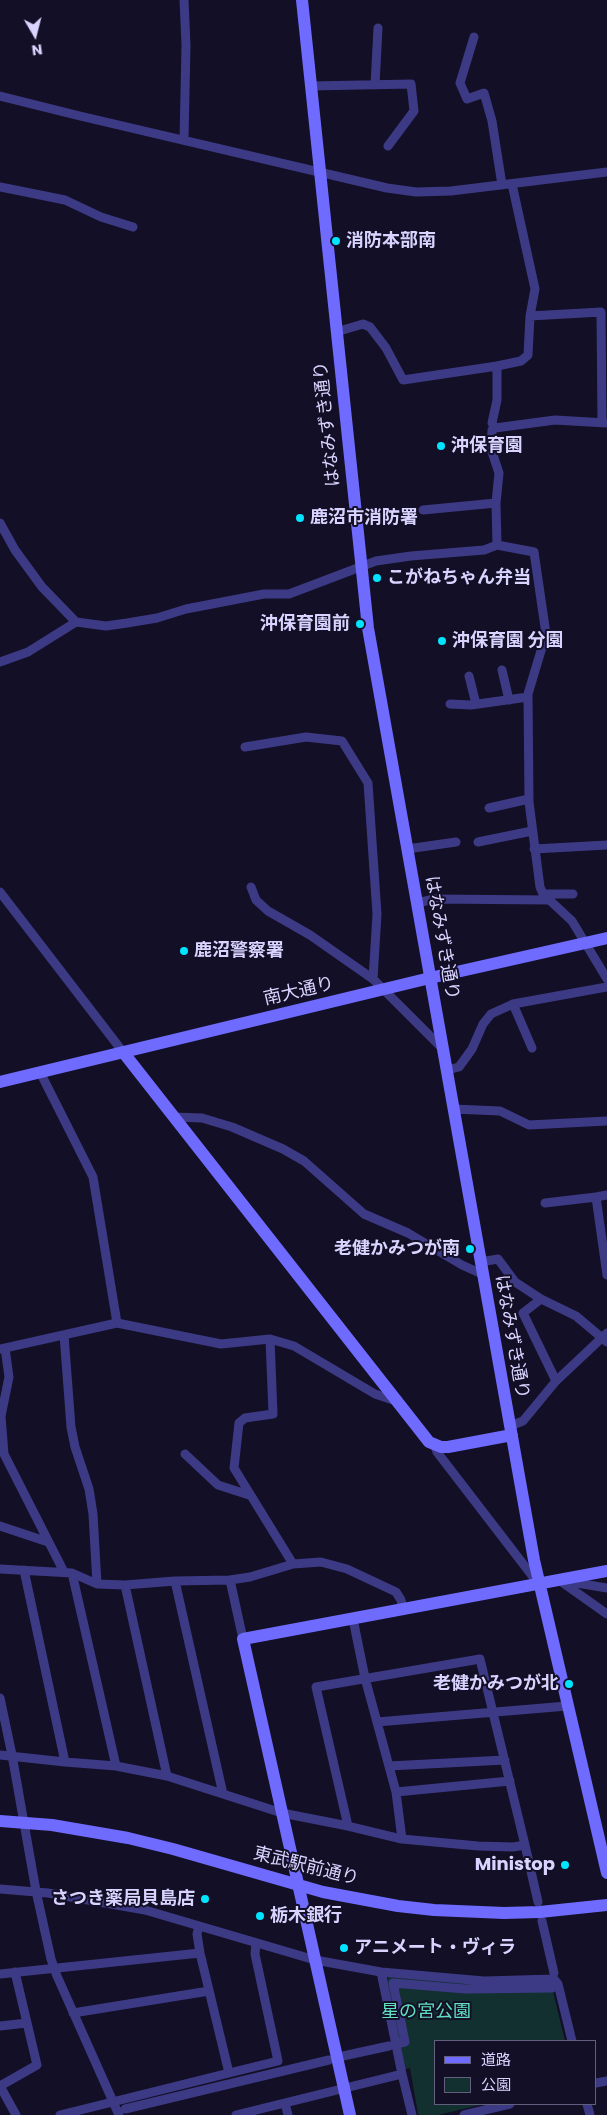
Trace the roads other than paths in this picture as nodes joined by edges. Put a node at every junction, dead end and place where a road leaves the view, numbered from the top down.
1 (184, 0) edge
2 (302, 0) edge
3 (378, 28) dead end
4 (474, 37) dead end
5 (375, 85) junction
6 (310, 86) junction
7 (0, 96) edge
8 (184, 140) junction
9 (388, 146) dead end
10 (319, 172) junction
11 (607, 172) edge
12 (512, 184) junction
13 (502, 185) junction
14 (0, 187) edge
15 (133, 227) dead end
16 (530, 316) junction
17 (336, 332) junction
18 (497, 366) junction
19 (605, 422) edge
20 (495, 428) junction
21 (496, 503) junction
22 (423, 510) dead end
23 (0, 522) edge
24 (497, 545) junction
25 (360, 567) junction
26 (76, 622) junction
27 (0, 662) edge
28 (502, 670) dead end
29 (469, 676) dead end
30 (528, 697) junction
31 (509, 700) junction
32 (450, 704) dead end
33 (476, 704) junction
34 (245, 747) dead end
35 (529, 799) junction
36 (489, 808) dead end
37 (532, 831) junction
38 (456, 842) dead end
39 (478, 842) dead end
40 (607, 845) edge
41 (534, 849) junction
42 (407, 850) junction
43 (251, 887) dead end
44 (0, 892) edge
45 (573, 894) dead end
46 (546, 897) junction
47 (417, 903) junction
48 (607, 938) edge
49 (586, 943) junction
50 (430, 978) junction
51 (373, 979) junction
52 (607, 979) edge
53 (607, 987) edge
54 (384, 989) junction
55 (513, 1004) junction
56 (532, 1048) dead end
57 (443, 1049) junction
58 (124, 1052) junction
59 (447, 1070) junction
60 (40, 1072) junction
61 (0, 1082) edge
62 (453, 1109) junction
63 (174, 1117) junction
64 (607, 1121) edge
65 (607, 1195) edge
66 (596, 1198) junction
67 (545, 1203) dead end
68 (605, 1246) edge
69 (481, 1268) junction
70 (607, 1275) edge
71 (542, 1299) junction
72 (116, 1323) junction
73 (64, 1335) junction
74 (605, 1337) edge
75 (270, 1338) junction
76 (3, 1348) edge
77 (556, 1381) junction
78 (396, 1401) junction
79 (511, 1430) junction
80 (435, 1446) junction
81 (185, 1454) dead end
82 (249, 1495) junction
83 (0, 1526) edge
84 (48, 1542) junction
85 (293, 1564) junction
86 (0, 1569) edge
87 (24, 1570) junction
88 (607, 1571) edge
89 (68, 1572) junction
90 (230, 1580) junction
91 (559, 1580) junction
92 (175, 1581) junction
93 (96, 1584) junction
94 (539, 1584) junction
95 (125, 1585) junction
96 (607, 1588) edge
97 (403, 1609) junction
98 (607, 1614) edge
99 (352, 1619) junction
100 (243, 1639) junction
101 (365, 1678) junction
102 (0, 1700) edge
103 (567, 1706) junction
104 (495, 1714) junction
105 (377, 1722) junction
106 (0, 1755) edge
107 (12, 1755) junction
108 (505, 1760) junction
109 (65, 1762) junction
110 (116, 1766) junction
111 (389, 1766) junction
112 (167, 1776) junction
113 (510, 1781) junction
114 (396, 1792) junction
115 (223, 1794) junction
116 (282, 1813) junction
117 (0, 1821) edge
118 (23, 1823) junction
119 (348, 1826) junction
120 (402, 1839) junction
121 (525, 1845) junction
122 (607, 1873) edge
123 (298, 1886) junction
124 (0, 1889) edge
125 (36, 1891) junction
126 (538, 1902) dead end
127 (607, 1905) edge
128 (542, 1921) dead end
129 (199, 1926) junction
130 (256, 1943) junction
131 (200, 1953) junction
132 (315, 1960) junction
133 (54, 1968) junction
134 (15, 1972) junction
135 (382, 1972) junction
136 (0, 1974) edge
137 (554, 1974) dead end
138 (552, 1988) dead end
139 (209, 1991) junction
140 (73, 2013) junction
141 (26, 2023) junction
142 (0, 2026) edge
143 (572, 2040) edge
144 (400, 2044) dead end
145 (389, 2046) dead end
146 (343, 2056) dead end
147 (329, 2060) dead end
148 (229, 2073) junction
149 (402, 2074) junction
150 (0, 2086) edge
151 (344, 2088) junction
152 (112, 2102) junction
153 (285, 2103) junction
154 (506, 2105) edge
155 (122, 2112) edge
156 (16, 2115) edge
157 (60, 2115) edge
158 (236, 2115) edge
159 (288, 2115) edge
160 (350, 2115) edge
161 (412, 2115) edge
162 (465, 2115) edge

1 - 8 street
2 - 6 street, はなみずき通り
3 - 5 street
4 - 13 street
5 - 6 street
5 - 9 street
6 - 10 street, はなみずき通り
7 - 8 street
8 - 10 street
10 - 13 street
10 - 17 street, はなみずき通り
11 - 12 street
12 - 13 street
12 - 16 street
14 - 15 street
16 - 18 street
16 - 19 street
17 - 18 street
17 - 25 street, はなみずき通り
18 - 20 street
19 - 20 street
20 - 21 street
21 - 22 street
21 - 24 street
23 - 26 street
24 - 25 street
24 - 30 street
25 - 26 street
25 - 42 street, はなみずき通り
26 - 27 street
28 - 31 street
29 - 33 street
30 - 31 street
30 - 35 street
31 - 33 street
32 - 33 street
34 - 51 street
35 - 36 street
35 - 37 street
37 - 39 street
37 - 41 street
38 - 42 street
40 - 41 street
41 - 46 street
42 - 47 street, はなみずき通り
43 - 51 street
44 - 58 street
45 - 46 street
46 - 47 street
46 - 49 street
47 - 50 street, はなみずき通り
48 - 49 street, 南大通り
49 - 50 street, 南大通り
49 - 52 street
50 - 54 street, 南大通り
50 - 57 street, はなみずき通り
51 - 54 street
53 - 55 street
54 - 57 street
54 - 58 street, 南大通り
55 - 56 street
55 - 59 street
57 - 59 street, はなみずき通り
58 - 60 street, 南大通り
58 - 63 street
59 - 62 street, はなみずき通り
60 - 61 street, 南大通り
60 - 72 street
62 - 64 street
62 - 69 street, はなみずき通り
63 - 69 street
63 - 78 street
65 - 66 street
66 - 67 street
66 - 68 street
68 - 70 street
69 - 71 street
69 - 79 street, はなみずき通り
71 - 74 street
71 - 77 street
72 - 73 street
72 - 75 street
73 - 76 street
73 - 93 street
74 - 77 street
75 - 78 street
75 - 82 street
76 - 84 street
77 - 79 street
78 - 80 street
79 - 80 street
79 - 94 street, はなみずき通り
80 - 94 street
81 - 82 street
82 - 85 street
83 - 84 street
84 - 89 street
85 - 90 street
85 - 97 street
86 - 87 street
87 - 89 street
87 - 109 street
88 - 91 street
89 - 93 street
89 - 110 street
90 - 92 street
90 - 100 street
91 - 94 street
91 - 96 street
91 - 98 street
92 - 95 street
92 - 115 street
93 - 95 street
94 - 97 street
94 - 103 street, はなみずき通り
95 - 112 street
97 - 99 street
99 - 100 street
99 - 101 street
100 - 116 street
101 - 104 street
101 - 105 street
101 - 119 street
102 - 107 street
103 - 104 street
103 - 122 street, はなみずき通り
104 - 105 street
104 - 108 street
105 - 111 street
106 - 107 street
107 - 109 street
107 - 118 street
108 - 111 street
108 - 113 street
109 - 110 street
110 - 112 street
111 - 114 street
112 - 115 street
113 - 114 street
113 - 121 street
114 - 120 street
115 - 116 street
116 - 119 street
116 - 123 street
117 - 118 street, 東武駅前通り
118 - 123 street, 東武駅前通り
118 - 125 street
119 - 120 street
120 - 121 street
121 - 126 street
123 - 127 street, 東武駅前通り
123 - 132 street
124 - 125 street
125 - 129 street
125 - 133 street
128 - 137 street
129 - 130 street
129 - 131 street
130 - 132 street
130 - 148 street
131 - 133 street
131 - 139 street
132 - 135 street
132 - 151 street
133 - 134 street
133 - 140 street
134 - 136 street
134 - 141 street
135 - 143 street
135 - 149 street
138 - 144 street
139 - 140 street
139 - 148 street
140 - 152 street
141 - 142 street
141 - 150 street
145 - 146 street
147 - 155 street
148 - 152 street
149 - 151 street
149 - 161 street
150 - 156 street
151 - 153 street
151 - 160 street
152 - 155 street
152 - 157 street
153 - 158 street
153 - 159 street
154 - 162 street

